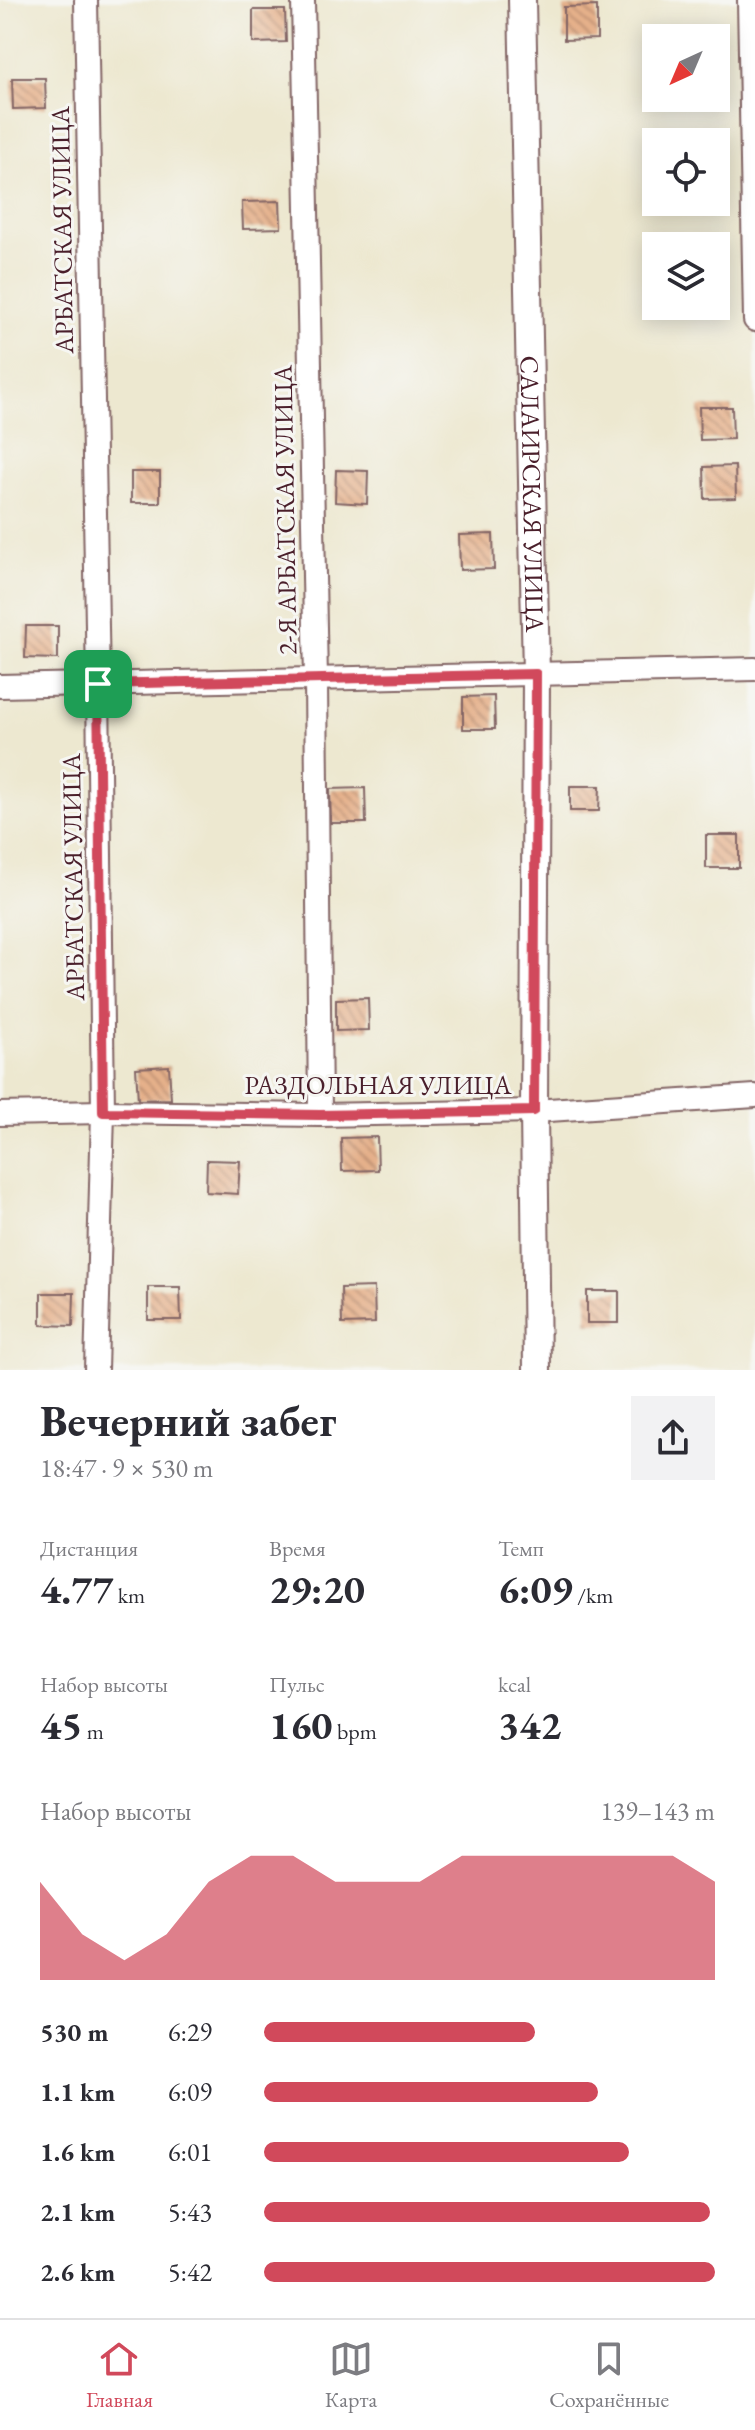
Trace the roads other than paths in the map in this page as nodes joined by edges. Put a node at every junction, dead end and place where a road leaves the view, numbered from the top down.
1 (86, 0) edge
2 (303, 0) edge
3 (522, 0) edge
4 (749, 0) edge
5 (755, 320) edge
6 (755, 669) edge
7 (536, 674) junction
8 (316, 680) junction
9 (98, 684) junction
10 (0, 686) edge
11 (755, 1096) edge
12 (534, 1111) junction
13 (103, 1112) junction
14 (0, 1114) edge
15 (320, 1115) junction
16 (96, 1370) edge
17 (537, 1370) edge

1 - 9 street, АРБАТСКАЯ УЛИЦА
2 - 8 street, 2-Я АРБАТСКАЯ УЛИЦА
3 - 7 street, САЛАИРСКАЯ УЛИЦА
4 - 5 street
6 - 7 street
7 - 8 street
7 - 12 street, САЛАИРСКАЯ УЛИЦА
8 - 9 street
8 - 15 street, 2-Я АРБАТСКАЯ УЛИЦА
9 - 10 street
9 - 13 street, АРБАТСКАЯ УЛИЦА
11 - 12 street, РАЗДОЛЬНАЯ УЛИЦА
12 - 15 street, РАЗДОЛЬНАЯ УЛИЦА
12 - 17 street, САЛАИРСКАЯ УЛИЦА
13 - 14 street, РАЗДОЛЬНАЯ УЛИЦА
13 - 15 street, РАЗДОЛЬНАЯ УЛИЦА
13 - 16 street, АРБАТСКАЯ УЛИЦА

